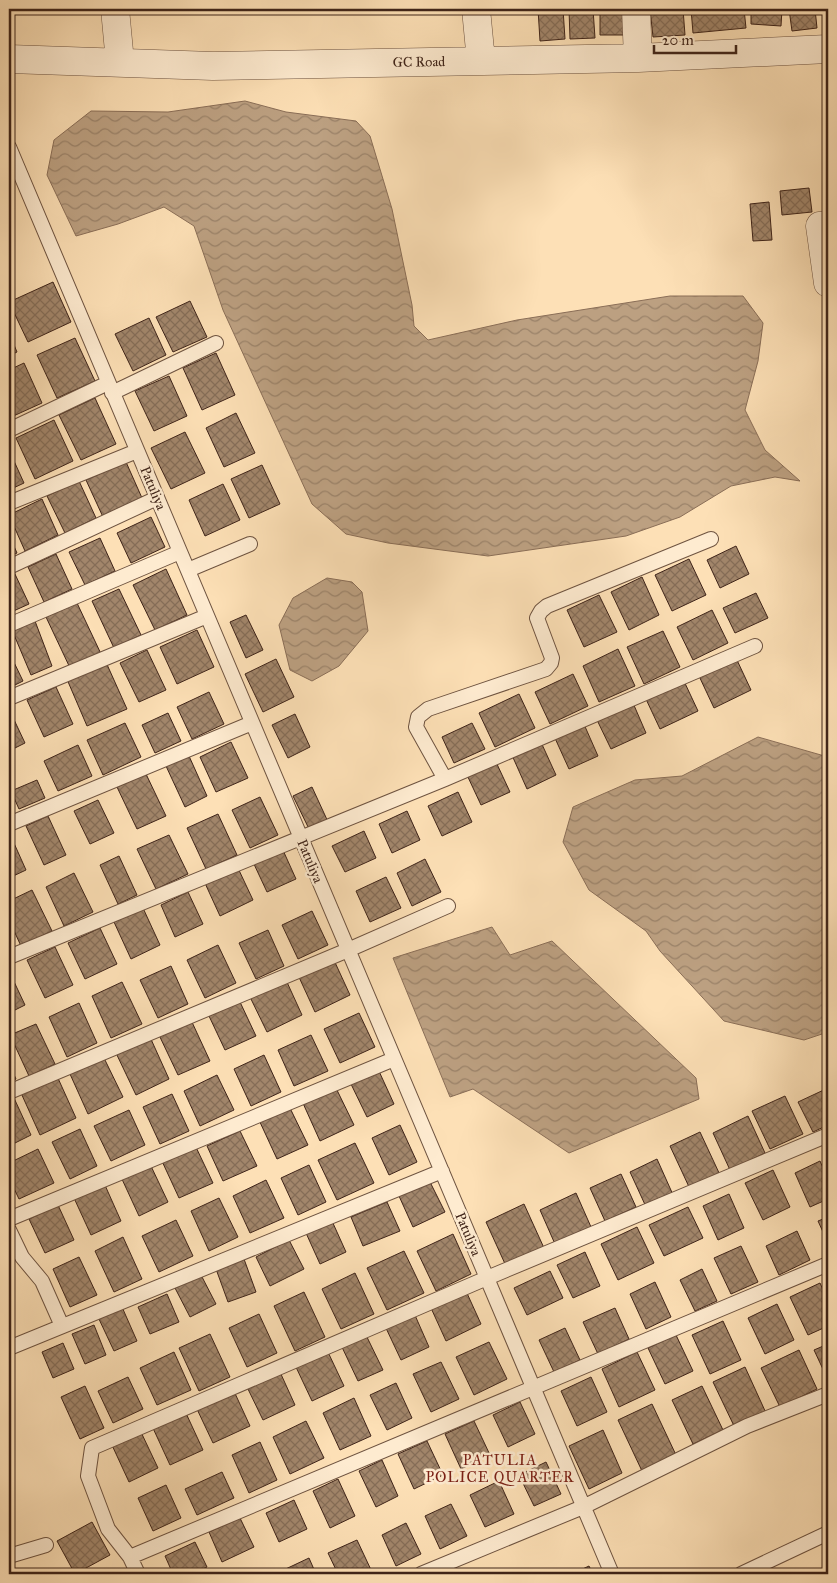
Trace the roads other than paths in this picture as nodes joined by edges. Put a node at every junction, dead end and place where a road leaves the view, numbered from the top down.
1 (115, 9) edge
2 (476, 9) edge
3 (636, 9) edge
4 (828, 49) edge
5 (638, 58) junction
6 (9, 59) edge
7 (481, 61) junction
8 (120, 62) junction
9 (9, 147) edge
10 (828, 225) edge
11 (828, 283) edge
12 (216, 343) dead end
13 (110, 388) junction
14 (9, 430) edge
15 (137, 451) junction
16 (157, 498) junction
17 (9, 503) edge
18 (711, 539) dead end
19 (250, 544) dead end
20 (180, 552) junction
21 (9, 567) edge
22 (188, 570) junction
23 (207, 616) junction
24 (9, 625) edge
25 (756, 646) dead end
26 (9, 698) edge
27 (252, 723) junction
28 (444, 779) junction
29 (9, 824) edge
30 (301, 838) junction
31 (448, 906) dead end
32 (348, 950) junction
33 (9, 957) edge
34 (394, 1059) junction
35 (9, 1092) edge
36 (828, 1134) edge
37 (442, 1172) junction
38 (9, 1219) edge
39 (9, 1230) edge
40 (828, 1264) edge
41 (487, 1278) junction
42 (62, 1326) junction
43 (9, 1348) edge
44 (533, 1387) junction
45 (828, 1394) edge
46 (583, 1507) junction
47 (828, 1533) edge
48 (46, 1545) dead end
49 (9, 1556) edge
50 (130, 1557) junction
51 (138, 1574) edge
52 (421, 1574) edge
53 (612, 1574) edge
54 (740, 1574) edge

1 - 8 street
2 - 7 street
3 - 5 street
4 - 5 street, GC Road
5 - 7 street, GC Road
6 - 8 street, GC Road
7 - 8 street, GC Road
9 - 13 lane, Patuliya
10 - 11 street
12 - 13 lane
13 - 14 lane
13 - 15 lane, Patuliya
15 - 16 lane, Patuliya
15 - 17 lane
16 - 20 lane, Patuliya
16 - 21 lane
18 - 28 lane
19 - 22 lane
20 - 22 lane, Patuliya
20 - 24 lane
22 - 23 lane, Patuliya
23 - 26 lane
23 - 27 lane, Patuliya
25 - 28 lane
27 - 29 lane
27 - 30 lane, Patuliya
28 - 30 lane
30 - 32 lane, Patuliya
30 - 33 lane
31 - 32 lane
32 - 34 lane, Patuliya
32 - 35 lane
34 - 37 lane, Patuliya
34 - 38 lane
36 - 41 lane
37 - 41 lane, Patuliya
37 - 42 lane
39 - 42 lane
40 - 44 lane
41 - 44 lane, Patuliya
41 - 50 lane
42 - 43 lane
44 - 46 lane, Patuliya
44 - 50 lane
45 - 46 lane
46 - 52 lane
46 - 53 lane, Patuliya
47 - 54 lane
48 - 49 lane
50 - 51 lane

